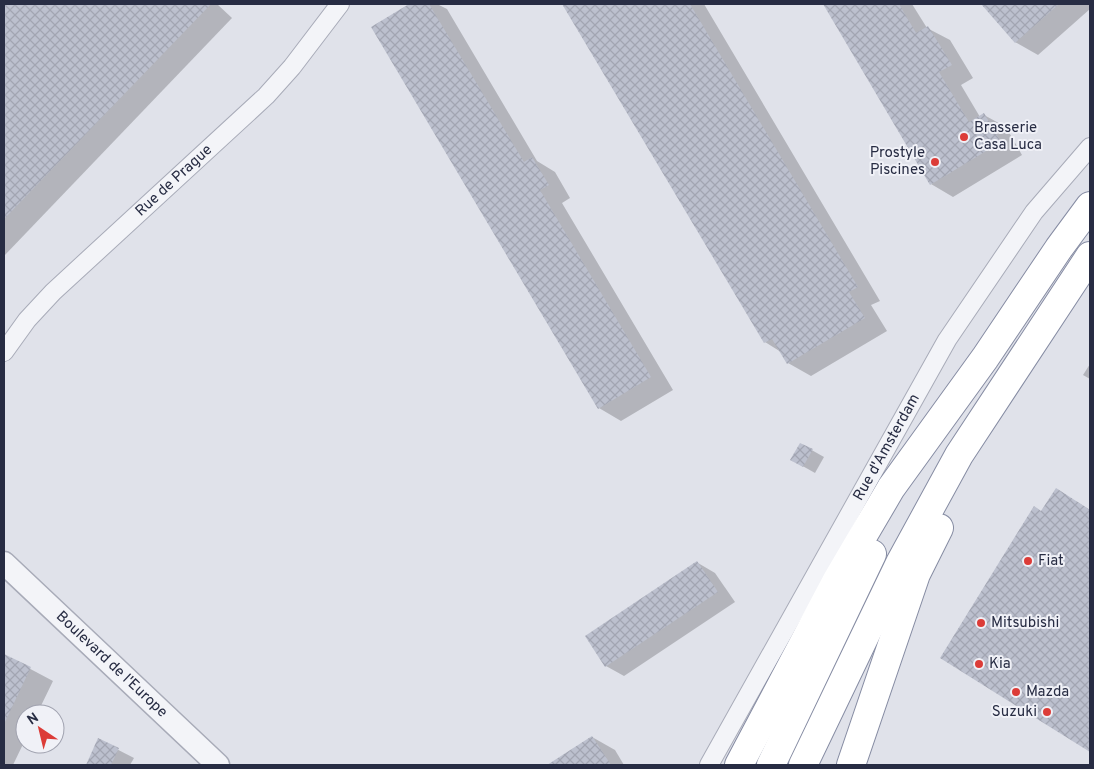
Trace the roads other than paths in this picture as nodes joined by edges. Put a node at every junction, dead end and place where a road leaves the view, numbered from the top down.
1 (340, 4) edge
2 (1090, 147) edge
3 (1090, 206) edge
4 (1090, 256) edge
5 (1028, 348) junction
6 (4, 352) edge
7 (985, 358) junction
8 (4, 563) edge
9 (218, 765) edge
10 (709, 765) edge
11 (739, 765) edge
12 (770, 765) edge
13 (803, 765) edge
14 (851, 765) edge

1 - 6 street, Rue de Prague
2 - 10 street, Rue d'Amsterdam
3 - 7 highway
4 - 5 highway
5 - 13 highway
5 - 14 highway
7 - 11 highway
7 - 12 highway
8 - 9 street, Boulevard de l'Europe

